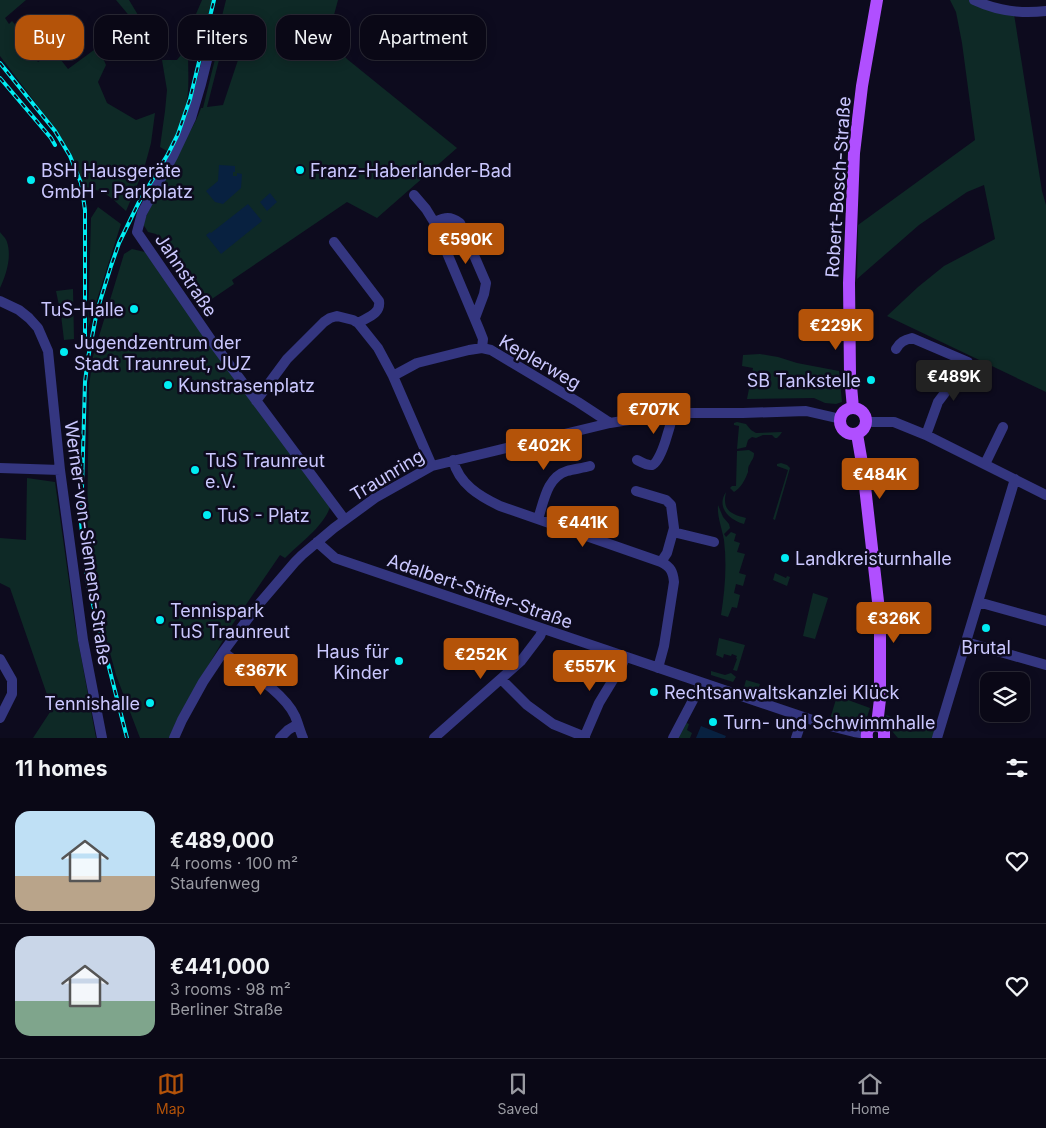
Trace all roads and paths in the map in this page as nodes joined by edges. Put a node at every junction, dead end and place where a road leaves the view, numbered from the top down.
1 (877, 0) edge
2 (974, 0) edge
3 (1046, 11) edge
4 (207, 60) edge
5 (414, 195) dead end
6 (434, 222) junction
7 (334, 242) dead end
8 (0, 301) edge
9 (475, 318) junction
10 (358, 323) junction
11 (482, 348) junction
12 (896, 349) dead end
13 (393, 376) junction
14 (256, 401) junction
15 (853, 408) junction
16 (673, 413) junction
17 (841, 419) junction
18 (866, 422) junction
19 (610, 423) junction
20 (1003, 427) dead end
21 (857, 434) junction
22 (926, 435) junction
23 (453, 460) junction
24 (637, 460) dead end
25 (985, 464) junction
26 (432, 466) junction
27 (590, 466) dead end
28 (0, 468) edge
29 (60, 470) junction
30 (1015, 479) junction
31 (636, 491) dead end
32 (1045, 492) edge
33 (538, 519) junction
34 (345, 520) junction
35 (673, 532) junction
36 (317, 542) junction
37 (714, 542) dead end
38 (661, 562) junction
39 (978, 602) junction
40 (1046, 621) edge
41 (543, 629) junction
42 (966, 642) junction
43 (223, 652) junction
44 (625, 657) junction
45 (0, 659) edge
46 (1046, 665) edge
47 (658, 668) junction
48 (501, 679) junction
49 (702, 683) junction
50 (803, 717) junction
51 (0, 718) edge
52 (298, 724) junction
53 (877, 725) junction
54 (867, 736) edge
55 (584, 737) edge
56 (102, 738) edge
57 (174, 738) edge
58 (280, 738) edge
59 (303, 738) edge
60 (434, 738) edge
61 (673, 738) edge
62 (796, 738) edge
63 (884, 738) edge
64 (937, 738) edge

1 - 15 main road, Robert-Bosch-Straße
2 - 3 street
4 - 14 street, Jahnstraße
5 - 6 street
6 - 9 street
6 - 9 street
7 - 10 street
8 - 29 street, Werner-von-Siemens-Straße
9 - 11 street
10 - 13 street
10 - 14 street
11 - 13 street, Keplerweg
11 - 19 street, Keplerweg
12 - 22 street
13 - 26 street
14 - 34 street, Jahnstraße
15 - 17 main road
15 - 18 main road
16 - 17 street, Traunring
16 - 19 street, Traunring
16 - 24 street
17 - 21 main road
18 - 21 main road
18 - 22 street
19 - 23 street, Traunring
20 - 25 street
21 - 53 main road
22 - 25 street
23 - 26 street, Traunring
23 - 33 street
25 - 30 street
26 - 34 street, Traunring
27 - 33 street
28 - 29 street
29 - 56 street, Werner-von-Siemens-Straße
30 - 32 street
30 - 39 street
31 - 35 street
33 - 38 street
34 - 36 street, Traunring
35 - 37 street
35 - 38 street
36 - 41 street, Adalbert-Stifter-Straße
36 - 43 street, Traunring
38 - 47 street
39 - 40 street
39 - 42 street
41 - 44 street, Adalbert-Stifter-Straße
41 - 48 street
42 - 46 street
42 - 64 street
43 - 52 street
43 - 57 street, Traunring
44 - 47 street, Adalbert-Stifter-Straße
44 - 55 street
45 - 51 street
47 - 49 street, Adalbert-Stifter-Straße
48 - 55 street
48 - 60 street
49 - 50 street, Adalbert-Stifter-Straße
49 - 61 street
50 - 54 street, Adalbert-Stifter-Straße
50 - 62 street
52 - 58 street
52 - 59 street
53 - 54 main road
53 - 63 main road

